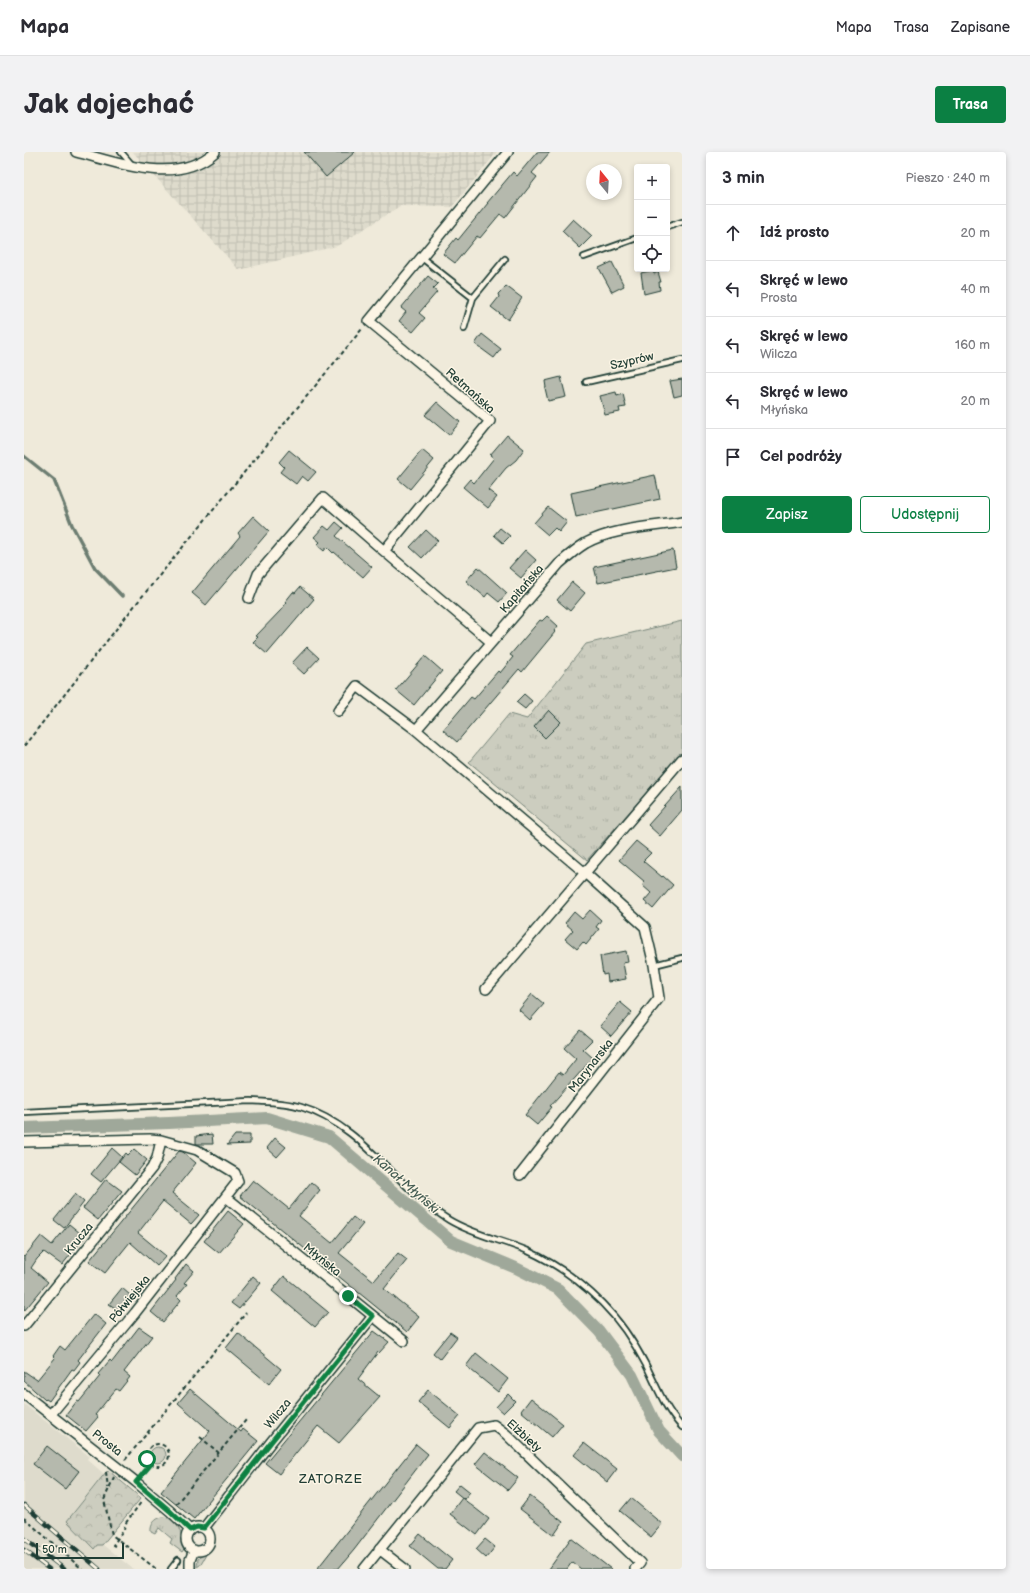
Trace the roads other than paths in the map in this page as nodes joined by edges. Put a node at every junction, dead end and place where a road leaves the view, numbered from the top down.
1 (76, 152) edge
2 (121, 152) edge
3 (215, 152) edge
4 (508, 152) edge
5 (134, 167) junction
6 (682, 222) edge
7 (670, 226) edge
8 (634, 239) edge
9 (584, 257) dead end
10 (422, 258) junction
11 (505, 259) dead end
12 (473, 298) junction
13 (464, 330) dead end
14 (682, 360) edge
15 (586, 382) dead end
16 (682, 522) edge
17 (384, 551) junction
18 (249, 598) dead end
19 (491, 642) junction
20 (338, 711) dead end
21 (416, 730) junction
22 (682, 759) edge
23 (585, 873) junction
24 (682, 958) edge
25 (654, 965) junction
26 (486, 988) dead end
27 (24, 1112) edge
28 (161, 1140) junction
29 (24, 1142) edge
30 (520, 1176) dead end
31 (226, 1197) junction
32 (373, 1316) junction
33 (24, 1326) edge
34 (404, 1341) dead end
35 (24, 1394) edge
36 (51, 1414) junction
37 (682, 1427) edge
38 (204, 1528) junction
39 (190, 1530) junction
40 (379, 1549) junction
41 (194, 1550) junction
42 (178, 1560) dead end
43 (170, 1569) edge
44 (190, 1569) edge
45 (364, 1569) edge
46 (405, 1569) edge
47 (635, 1569) edge

1 - 5 street
2 - 5 lane
3 - 5 street
4 - 10 street
6 - 7 lane
8 - 9 lane
10 - 12 lane
10 - 17 street, Retmańska
11 - 12 lane
12 - 13 lane
14 - 15 lane, Szyprów
16 - 19 street, Kapitańska
17 - 18 street
17 - 19 street
19 - 21 street, Kapitańska
20 - 21 street
21 - 23 street
22 - 23 street
23 - 25 street, Marynarska
23 - 26 street
24 - 25 lane
25 - 30 street, Marynarska
27 - 37 lane
28 - 29 street
28 - 31 street, Półwiejska
28 - 33 street, Krucza
31 - 32 street, Młyńska
31 - 36 street, Półwiejska
32 - 34 street, Młyńska
32 - 38 street, Wilcza
35 - 36 street, Prosta
36 - 39 street, Prosta
38 - 39 street
38 - 41 street
39 - 41 street
40 - 45 street, Elżbiety
40 - 46 street
40 - 47 street, Elżbiety
41 - 44 street
42 - 43 lane

